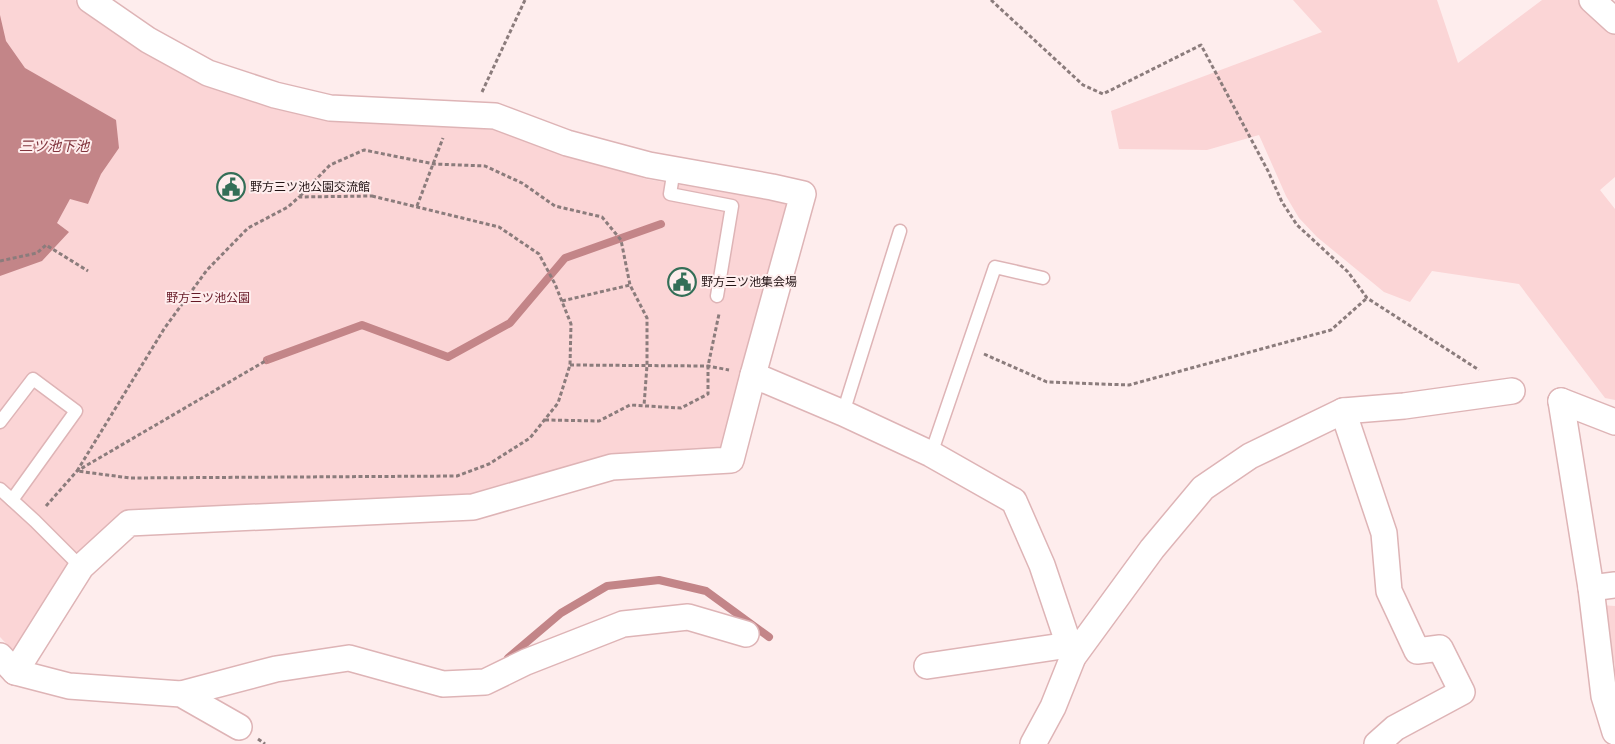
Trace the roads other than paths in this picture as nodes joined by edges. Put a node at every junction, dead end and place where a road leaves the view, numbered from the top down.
1 (90, 0) edge
2 (1592, 0) edge
3 (1615, 21) edge
4 (674, 170) junction
5 (900, 231) dead end
6 (1044, 278) dead end
7 (717, 296) dead end
8 (753, 375) junction
9 (1512, 391) dead end
10 (1343, 411) junction
11 (843, 413) junction
12 (0, 422) edge
13 (1615, 422) edge
14 (931, 454) junction
15 (0, 489) edge
16 (12, 500) junction
17 (80, 567) junction
18 (1615, 585) edge
19 (1591, 588) junction
20 (746, 634) dead end
21 (1071, 651) junction
22 (8, 664) edge
23 (927, 666) dead end
24 (181, 694) junction
25 (239, 726) dead end
26 (1615, 732) edge
27 (1032, 744) edge
28 (1377, 744) edge

1 - 4 street
2 - 3 street
4 - 7 lane
4 - 8 street
5 - 11 lane
6 - 14 lane
8 - 11 street
8 - 17 street
9 - 10 street
10 - 21 street
10 - 28 street
11 - 14 street
12 - 16 lane
13 - 19 street
14 - 21 street
15 - 16 lane
16 - 17 lane
17 - 22 street
18 - 19 street
19 - 26 street
20 - 24 street
21 - 23 street
21 - 27 street
22 - 24 street
24 - 25 street

